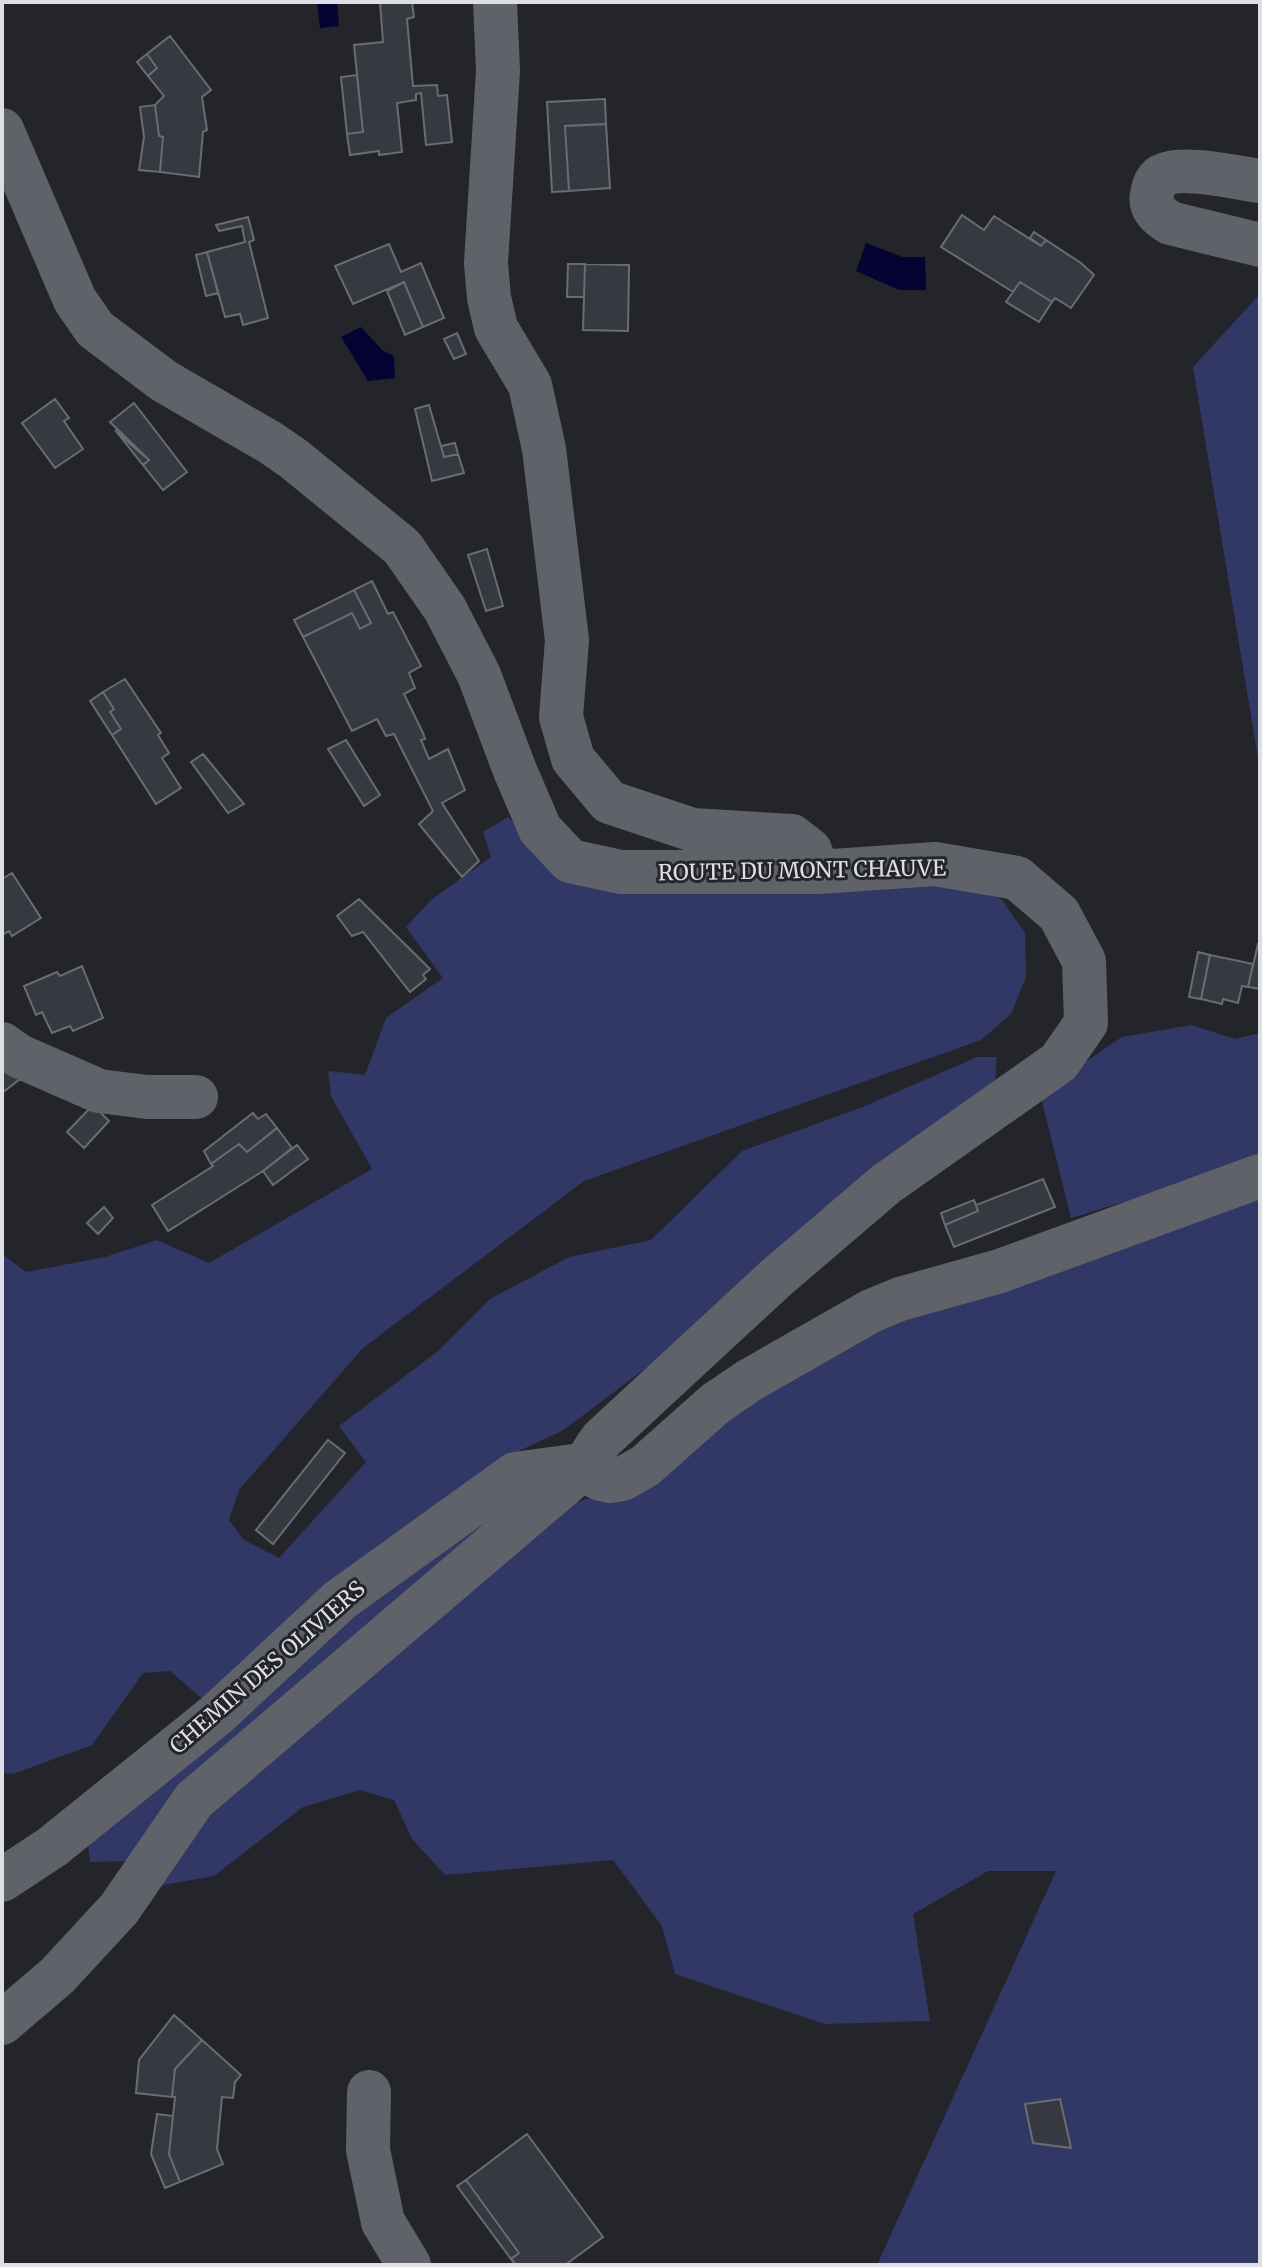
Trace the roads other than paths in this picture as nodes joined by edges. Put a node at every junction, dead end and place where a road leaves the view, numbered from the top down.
1 (495, 2) edge
2 (2, 130) edge
3 (1260, 181) edge
4 (1260, 245) edge
5 (818, 872) junction
6 (2, 1044) edge
7 (196, 1097) dead end
8 (1260, 1176) edge
9 (588, 1464) junction
10 (2, 1880) edge
11 (2, 2023) edge
12 (369, 2092) dead end
13 (409, 2265) edge

1 - 5 street
2 - 5 street, ROUTE DU MONT CHAUVE
3 - 4 street
5 - 9 street, ROUTE DU MONT CHAUVE
6 - 7 street
8 - 9 street
9 - 10 street, CHEMIN DES OLIVIERS
9 - 11 street, ROUTE DU MONT CHAUVE
12 - 13 street

